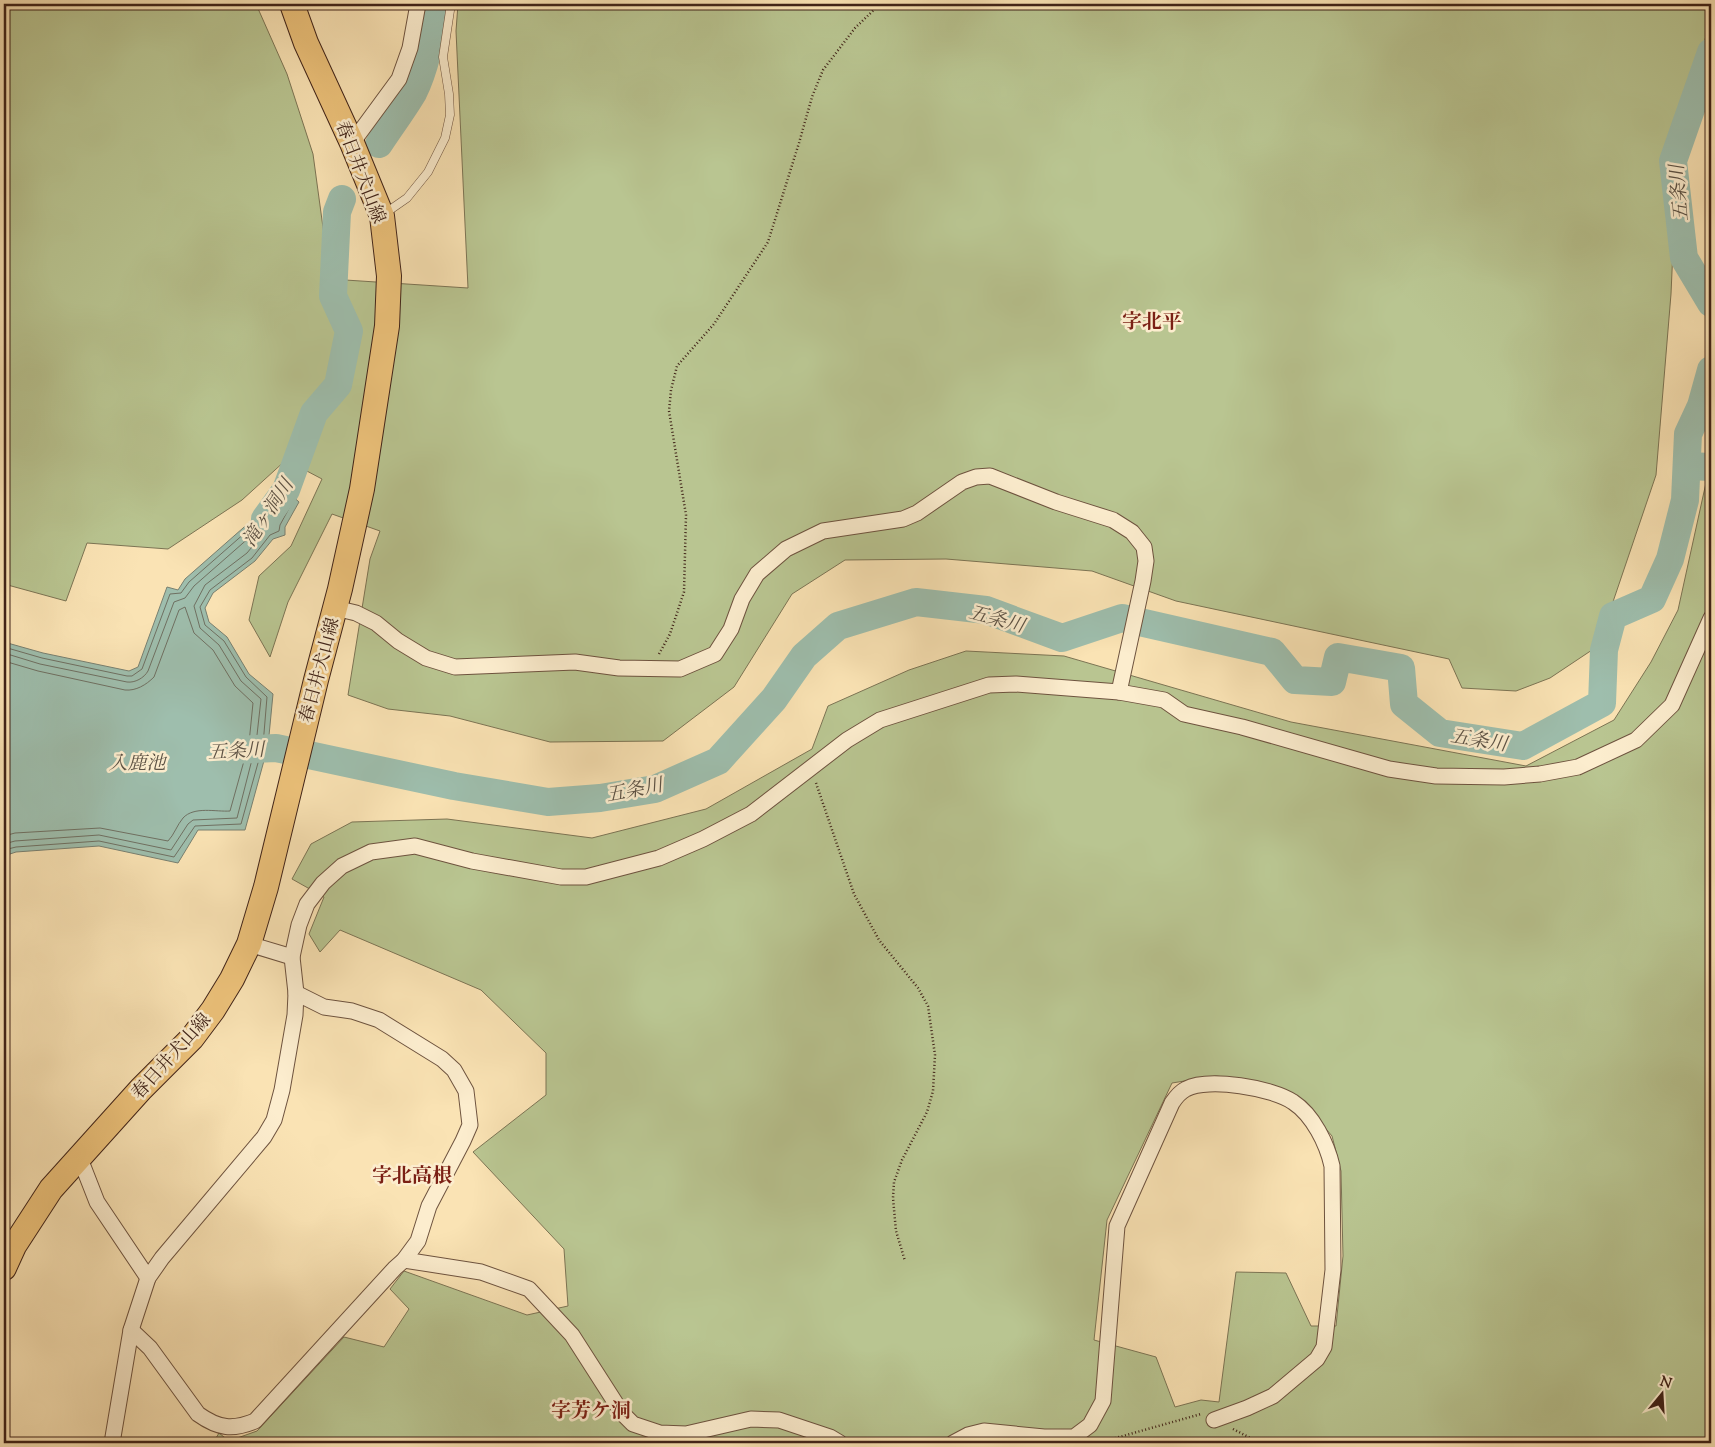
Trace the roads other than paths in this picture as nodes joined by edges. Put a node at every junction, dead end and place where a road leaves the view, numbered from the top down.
1 (292, 4) edge
2 (418, 4) edge
3 (451, 4) edge
4 (352, 143) junction
5 (382, 216) junction
6 (335, 608) junction
7 (1711, 618) edge
8 (1120, 692) junction
9 (249, 944) junction
10 (292, 957) junction
11 (296, 993) junction
12 (79, 1156) junction
13 (404, 1260) junction
14 (4, 1268) edge
15 (148, 1278) junction
16 (131, 1330) junction
17 (1214, 1420) road end
18 (112, 1443) edge
19 (840, 1443) edge
20 (953, 1443) edge

1 - 4 main road, 春日井犬山線
2 - 4 street
3 - 5 lane
4 - 5 main road, 春日井犬山線
5 - 6 main road, 春日井犬山線
6 - 8 street
6 - 9 main road, 春日井犬山線
7 - 8 street
8 - 10 street
9 - 10 street
9 - 12 main road, 春日井犬山線
10 - 11 street
11 - 13 street
11 - 15 street
12 - 14 main road, 春日井犬山線
12 - 15 street
13 - 16 street
13 - 19 street
15 - 16 street
16 - 18 street
17 - 20 street

